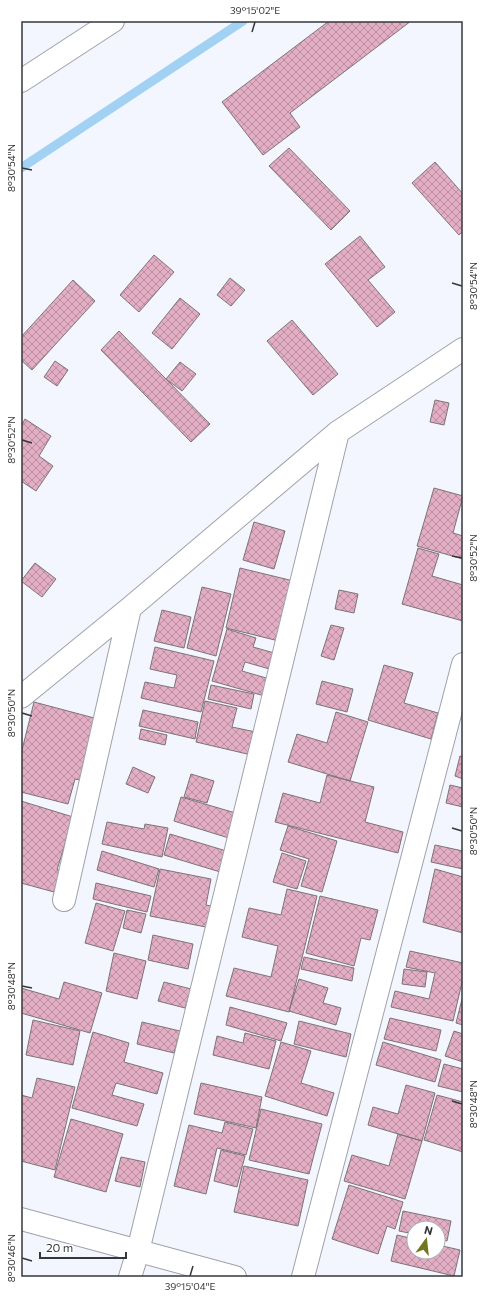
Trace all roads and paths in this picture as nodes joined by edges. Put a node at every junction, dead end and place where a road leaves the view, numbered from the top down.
1 (114, 21) edge
2 (21, 81) edge
3 (463, 349) edge
4 (338, 432) junction
5 (130, 608) junction
6 (463, 664) edge
7 (21, 697) edge
8 (64, 900) dead end
9 (21, 1219) edge
10 (138, 1251) junction
11 (130, 1277) edge
12 (235, 1277) edge
13 (303, 1277) edge

1 - 2 street
3 - 4 street
4 - 5 street
4 - 10 street
5 - 7 street
5 - 8 street
6 - 13 street
9 - 10 street
10 - 11 street
10 - 12 street

